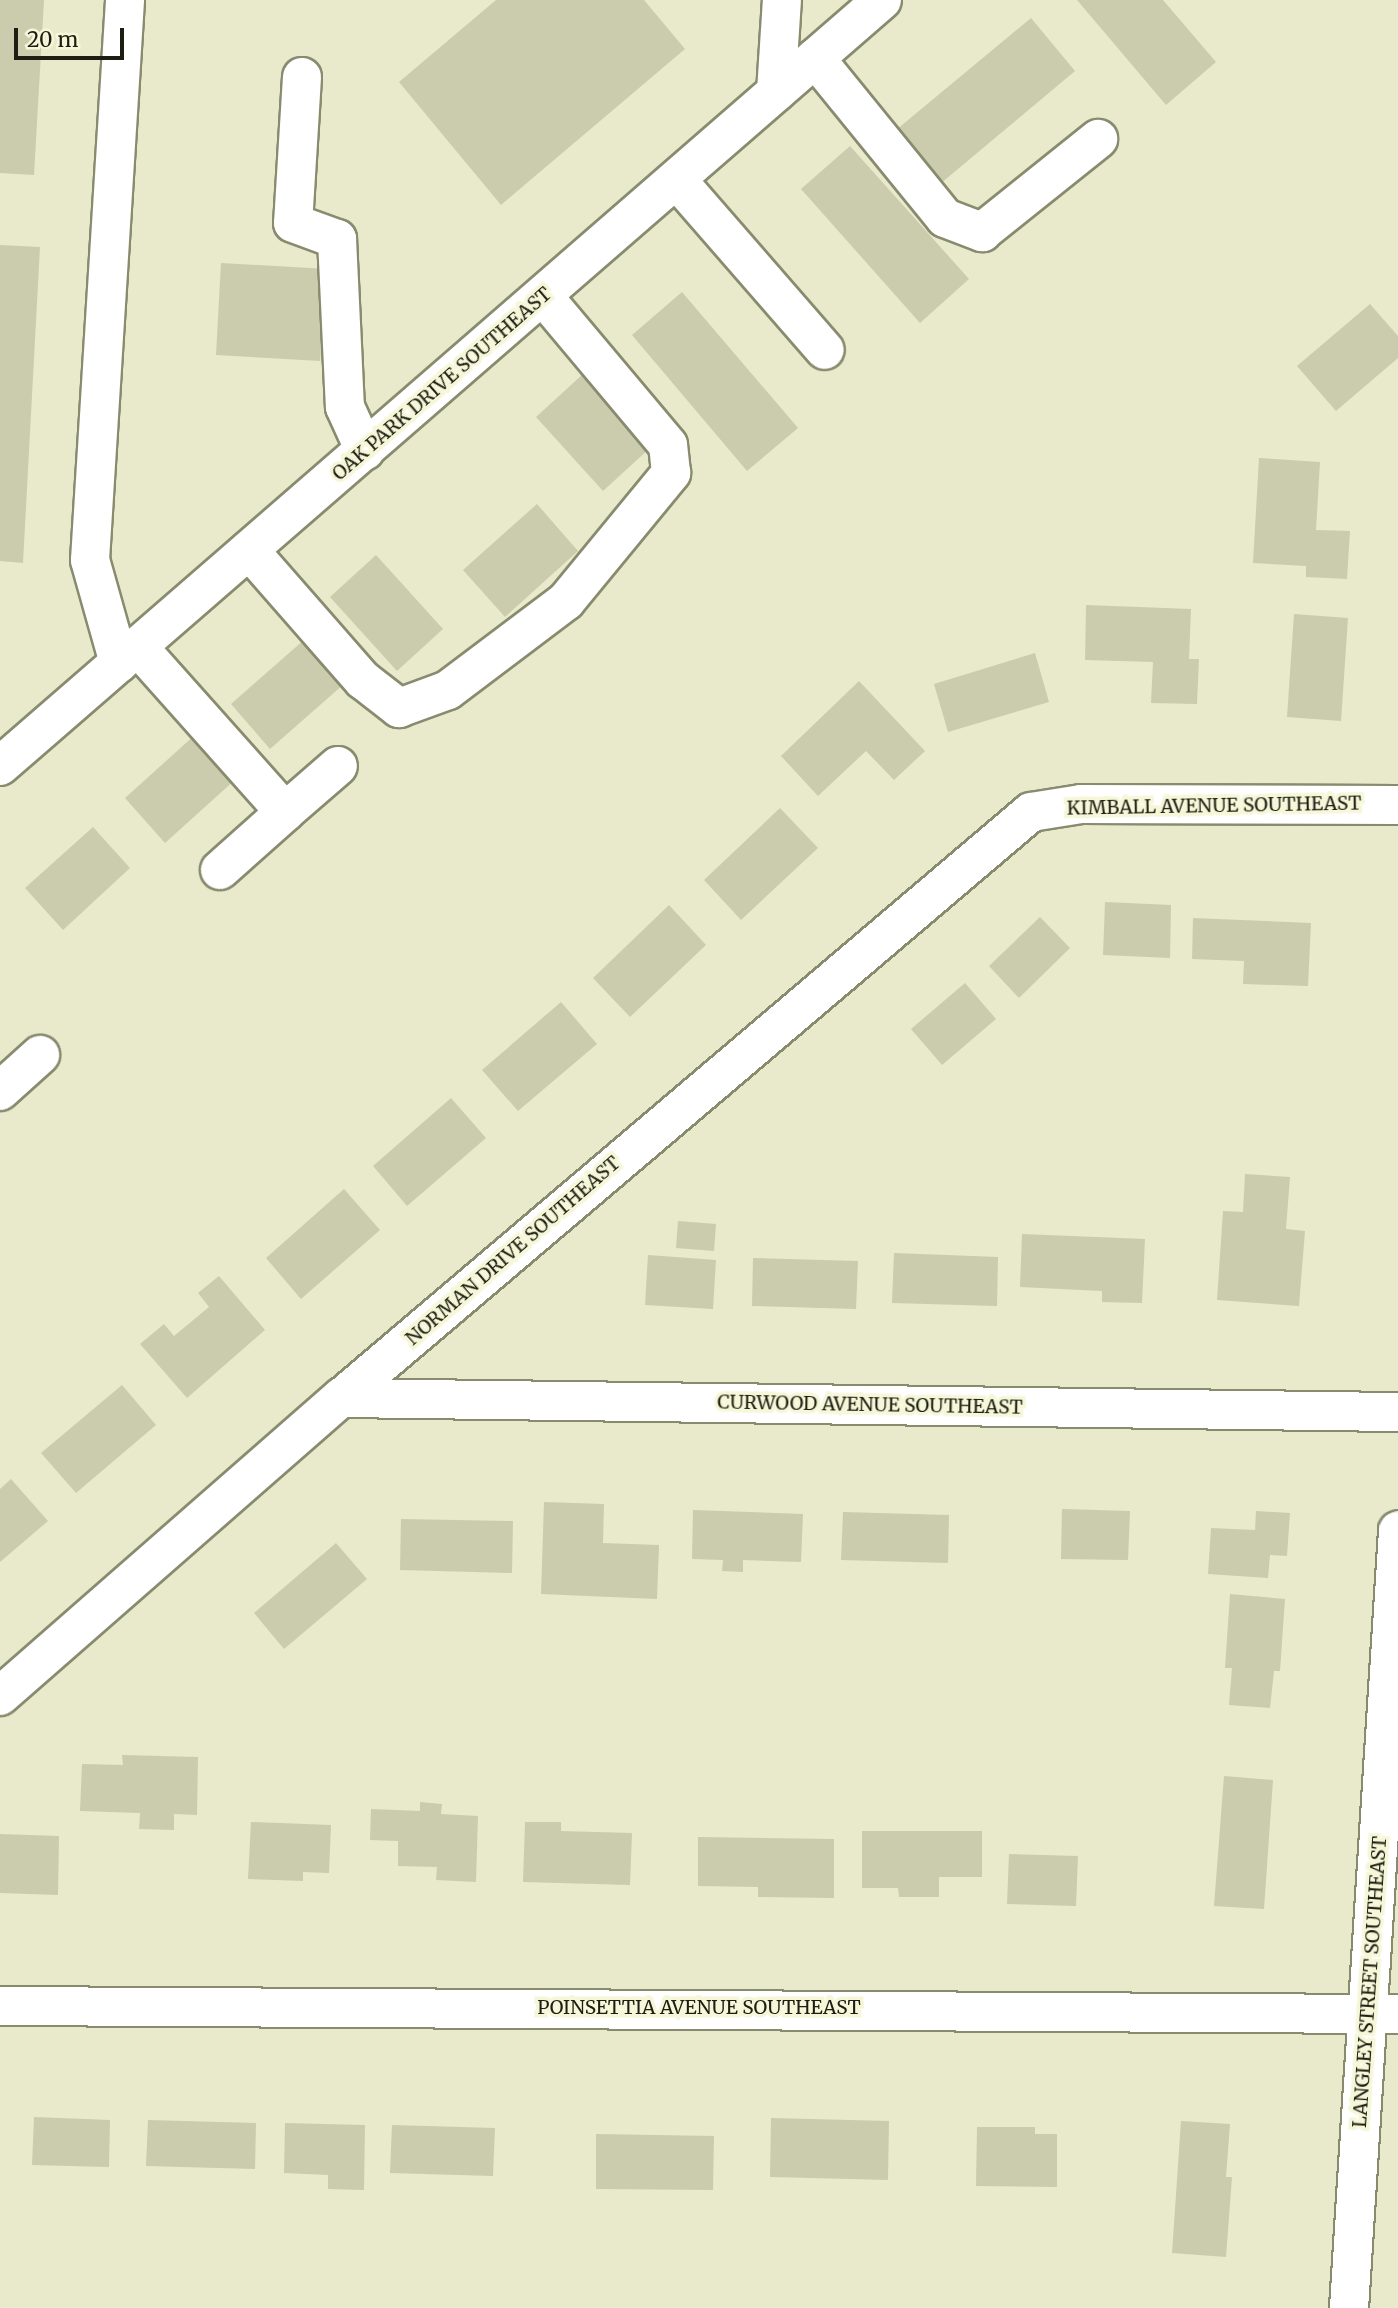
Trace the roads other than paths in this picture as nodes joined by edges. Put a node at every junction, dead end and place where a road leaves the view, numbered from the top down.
1 (125, 0) edge
2 (782, 0) edge
3 (882, 0) edge
4 (816, 58) junction
5 (302, 77) dead end
6 (776, 92) junction
7 (1098, 139) dead end
8 (677, 180) junction
9 (543, 296) junction
10 (825, 350) dead end
11 (365, 451) junction
12 (249, 550) junction
13 (128, 655) junction
14 (0, 766) edge
15 (338, 766) dead end
16 (1398, 805) edge
17 (285, 811) junction
18 (1031, 812) joint
19 (220, 870) dead end
20 (40, 1055) dead end
21 (0, 1091) edge
22 (341, 1398) junction
23 (1398, 1412) edge
24 (1398, 1531) edge
25 (0, 1696) edge
26 (0, 2006) edge
27 (1383, 2014) edge
28 (1349, 2308) edge

1 - 13 street
2 - 6 street
3 - 4 street, OAK PARK DRIVE SOUTHEAST
4 - 6 street, OAK PARK DRIVE SOUTHEAST
4 - 7 street
5 - 11 street
6 - 8 street, OAK PARK DRIVE SOUTHEAST
8 - 9 street, OAK PARK DRIVE SOUTHEAST
8 - 10 street
9 - 11 street, OAK PARK DRIVE SOUTHEAST
9 - 12 street
11 - 12 street, OAK PARK DRIVE SOUTHEAST
12 - 13 street, OAK PARK DRIVE SOUTHEAST
13 - 14 street, OAK PARK DRIVE SOUTHEAST
13 - 17 street
15 - 17 street
16 - 18 street, KIMBALL AVENUE SOUTHEAST
17 - 19 street
18 - 22 street, NORMAN DRIVE SOUTHEAST
20 - 21 street
22 - 23 street, CURWOOD AVENUE SOUTHEAST
22 - 25 street, NORMAN DRIVE SOUTHEAST
24 - 27 street, LANGLEY STREET SOUTHEAST
26 - 27 street, POINSETTIA AVENUE SOUTHEAST
27 - 28 street, LANGLEY STREET SOUTHEAST

